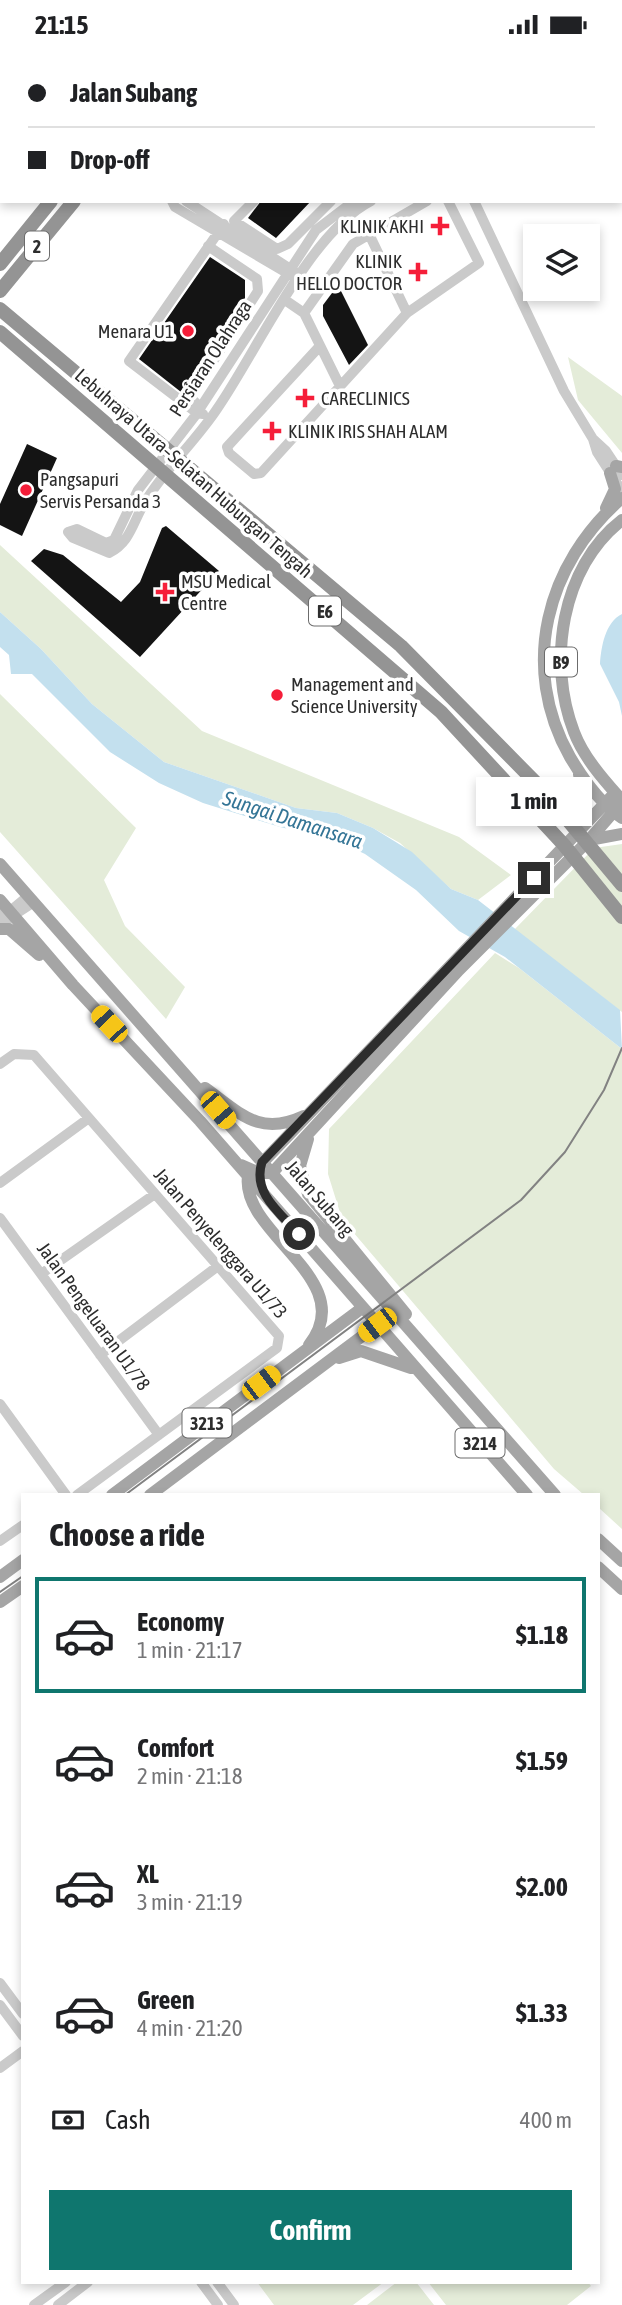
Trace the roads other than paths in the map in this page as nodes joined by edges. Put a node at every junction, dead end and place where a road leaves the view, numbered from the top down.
1 (49, 203) edge
2 (72, 203) edge
3 (176, 203) edge
4 (188, 203) edge
5 (252, 203) edge
6 (329, 203) edge
7 (351, 203) edge
8 (368, 203) edge
9 (423, 203) edge
10 (449, 203) edge
11 (475, 203) edge
12 (203, 217) junction
13 (369, 234) junction
14 (216, 236) junction
15 (305, 246) junction
16 (273, 256) junction
17 (0, 264) edge
18 (288, 271) junction
19 (299, 279) junction
20 (0, 291) edge
21 (285, 300) junction
22 (0, 309) edge
23 (304, 313) junction
24 (407, 313) junction
25 (0, 332) edge
26 (319, 347) junction
27 (340, 386) junction
28 (199, 410) junction
29 (217, 410) junction
30 (617, 470) edge
31 (622, 491) edge
32 (622, 498) edge
33 (622, 513) edge
34 (600, 517) junction
35 (617, 524) edge
36 (578, 771) junction
37 (617, 805) edge
38 (580, 829) junction
39 (622, 834) edge
40 (589, 841) junction
41 (0, 864) edge
42 (622, 885) edge
43 (31, 899) junction
44 (0, 900) edge
45 (519, 900) junction
46 (8, 914) edge
47 (622, 917) edge
48 (0, 927) edge
49 (455, 967) junction
50 (73, 985) junction
51 (0, 1064) edge
52 (188, 1076) junction
53 (309, 1114) junction
54 (89, 1118) junction
55 (310, 1132) junction
56 (260, 1171) junction
57 (0, 1183) edge
58 (155, 1193) junction
59 (0, 1218) edge
60 (218, 1266) junction
61 (41, 1274) junction
62 (364, 1279) junction
63 (362, 1308) junction
64 (379, 1310) junction
65 (403, 1323) junction
66 (377, 1325) junction
67 (419, 1342) junction
68 (303, 1352) junction
69 (100, 1355) junction
70 (326, 1363) junction
71 (415, 1369) junction
72 (0, 1404) edge
73 (159, 1435) junction
74 (65, 1493) edge
75 (81, 1493) edge
76 (115, 1493) edge
77 (153, 1493) edge
78 (525, 1493) edge
79 (553, 1493) edge
80 (21, 1526) edge
81 (0, 1541) edge
82 (600, 1541) edge
83 (21, 1561) edge
84 (622, 1561) edge
85 (600, 1569) edge
86 (0, 1577) edge
87 (21, 1587) edge
88 (622, 1588) edge
89 (0, 1602) edge
90 (0, 1983) edge
91 (0, 2005) edge
92 (21, 2011) edge
93 (21, 2033) edge
94 (21, 2052) edge
95 (0, 2068) edge
96 (63, 2284) edge
97 (85, 2284) edge
98 (202, 2284) edge
99 (218, 2284) edge
100 (34, 2305) edge
101 (58, 2305) edge
102 (218, 2305) edge
103 (234, 2305) edge

1 - 17 highway, 2
2 - 20 highway, 2
3 - 12 street
4 - 12 street
5 - 6 street
7 - 15 street, Persiaran Olahraga
8 - 19 street, Persiaran Olahraga
9 - 13 street
10 - 24 street
11 - 30 street
12 - 14 street
13 - 23 street
13 - 24 street
14 - 16 street
14 - 18 street
14 - 28 street
14 - 28 street
15 - 16 street
15 - 18 street, Persiaran Olahraga
16 - 18 street
18 - 19 street
18 - 28 street, Persiaran Olahraga
19 - 21 street, Persiaran Olahraga
21 - 23 street
21 - 29 street, Persiaran Olahraga
22 - 42 highway, Lebuhraya Utara–Selatan Hubungan Tengah / E6, bridge
23 - 26 street
24 - 27 street
25 - 47 highway, Lebuhraya Utara–Selatan Hubungan Tengah / E6, bridge
26 - 27 street
26 - 27 street
28 - 29 street
28 - 29 street, Persiaran Olahraga
30 - 31 street
30 - 34 main road
32 - 34 main road, B9
33 - 35 main road
34 - 36 main road, B9
35 - 37 main road, B9
36 - 37 main road, B9
36 - 38 main road
37 - 38 main road
37 - 40 main road
38 - 45 main road
39 - 40 main road
40 - 45 main road
41 - 43 main road, Jalan Subang / 3214
43 - 46 street
43 - 52 main road, Jalan Subang / 3214
44 - 46 main road
45 - 49 main road
46 - 48 street
46 - 50 main road
48 - 50 main road
49 - 53 main road
49 - 55 main road
50 - 56 main road
51 - 54 street, Jalan Penyelenggara U1/73
52 - 53 main road
52 - 56 main road, Jalan Subang / 3214
53 - 56 main road
54 - 57 street
54 - 58 street, Jalan Penyelenggara U1/73
55 - 56 main road
55 - 67 main road
56 - 62 main road, Jalan Subang / 3214
56 - 63 main road, Jalan Subang / 3214
56 - 68 main road
58 - 60 street, Jalan Penyelenggara U1/73
58 - 61 street
59 - 61 street, Jalan Pengeluaran U1/78
60 - 69 street
60 - 73 street, Jalan Penyelenggara U1/73
61 - 69 street, Jalan Pengeluaran U1/78
62 - 64 main road
62 - 65 main road, Jalan Subang / 3214
63 - 64 main road
63 - 66 main road, Jalan Subang / 3214
63 - 68 main road, 3213
64 - 65 main road
64 - 66 main road
65 - 67 main road, Jalan Subang / 3214
66 - 70 main road, 3213
66 - 71 main road, Jalan Subang / 3214
67 - 79 main road, Jalan Subang / 3214
68 - 76 main road, 3213
69 - 73 street, Jalan Pengeluaran U1/78
70 - 71 main road
70 - 77 main road, 3213
71 - 78 main road, Jalan Subang / 3214
72 - 74 street
73 - 75 street, Jalan Penyelenggara U1/73
80 - 81 street
82 - 84 main road
83 - 86 main road
85 - 88 main road
87 - 89 main road
90 - 92 street
91 - 93 street
94 - 95 street
96 - 100 street
97 - 101 street
98 - 102 street
99 - 103 street

